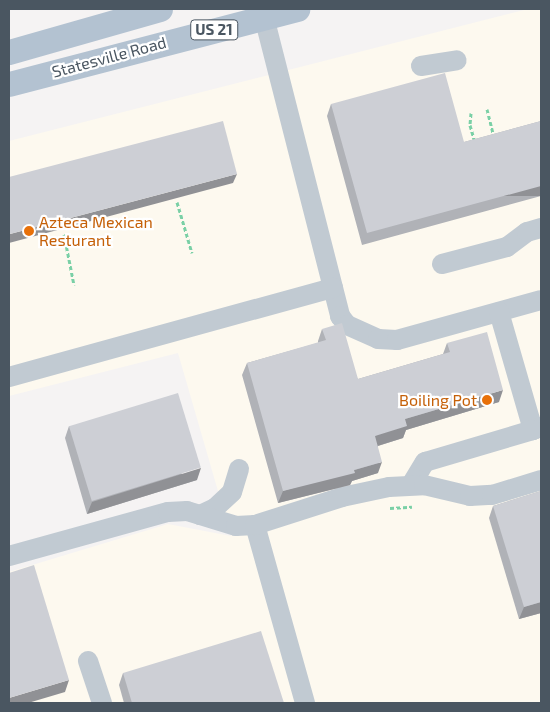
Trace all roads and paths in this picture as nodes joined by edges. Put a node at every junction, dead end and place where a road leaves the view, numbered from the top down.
1 (160, 9) edge
2 (297, 9) edge
3 (264, 17) junction
4 (9, 52) edge
5 (457, 60) dead end
6 (421, 66) dead end
7 (9, 84) edge
8 (487, 109) dead end
9 (471, 113) dead end
10 (495, 138) edge
11 (475, 143) edge
12 (178, 202) edge
13 (541, 228) edge
14 (64, 234) edge
15 (192, 253) dead end
16 (442, 264) dead end
17 (74, 285) dead end
18 (333, 288) junction
19 (541, 300) edge
20 (499, 312) junction
21 (9, 376) edge
22 (537, 429) edge
23 (239, 469) dead end
24 (541, 480) edge
25 (411, 485) junction
26 (412, 507) dead end
27 (390, 508) dead end
28 (200, 515) junction
29 (255, 524) junction
30 (9, 556) edge
31 (88, 661) dead end
32 (97, 702) edge
33 (305, 703) edge

1 - 4 main road, Statesville Road
2 - 3 main road, Statesville Road / US 21
3 - 7 main road, Statesville Road / US 21
3 - 18 lane
5 - 6 lane
8 - 10 path
9 - 11 path
12 - 15 path
13 - 16 lane
14 - 17 path
18 - 20 lane
18 - 21 lane
19 - 20 lane
20 - 22 lane
22 - 25 lane
23 - 28 lane
24 - 25 lane
25 - 29 lane
26 - 27 path
28 - 29 lane
28 - 30 lane
29 - 33 lane
31 - 32 lane

